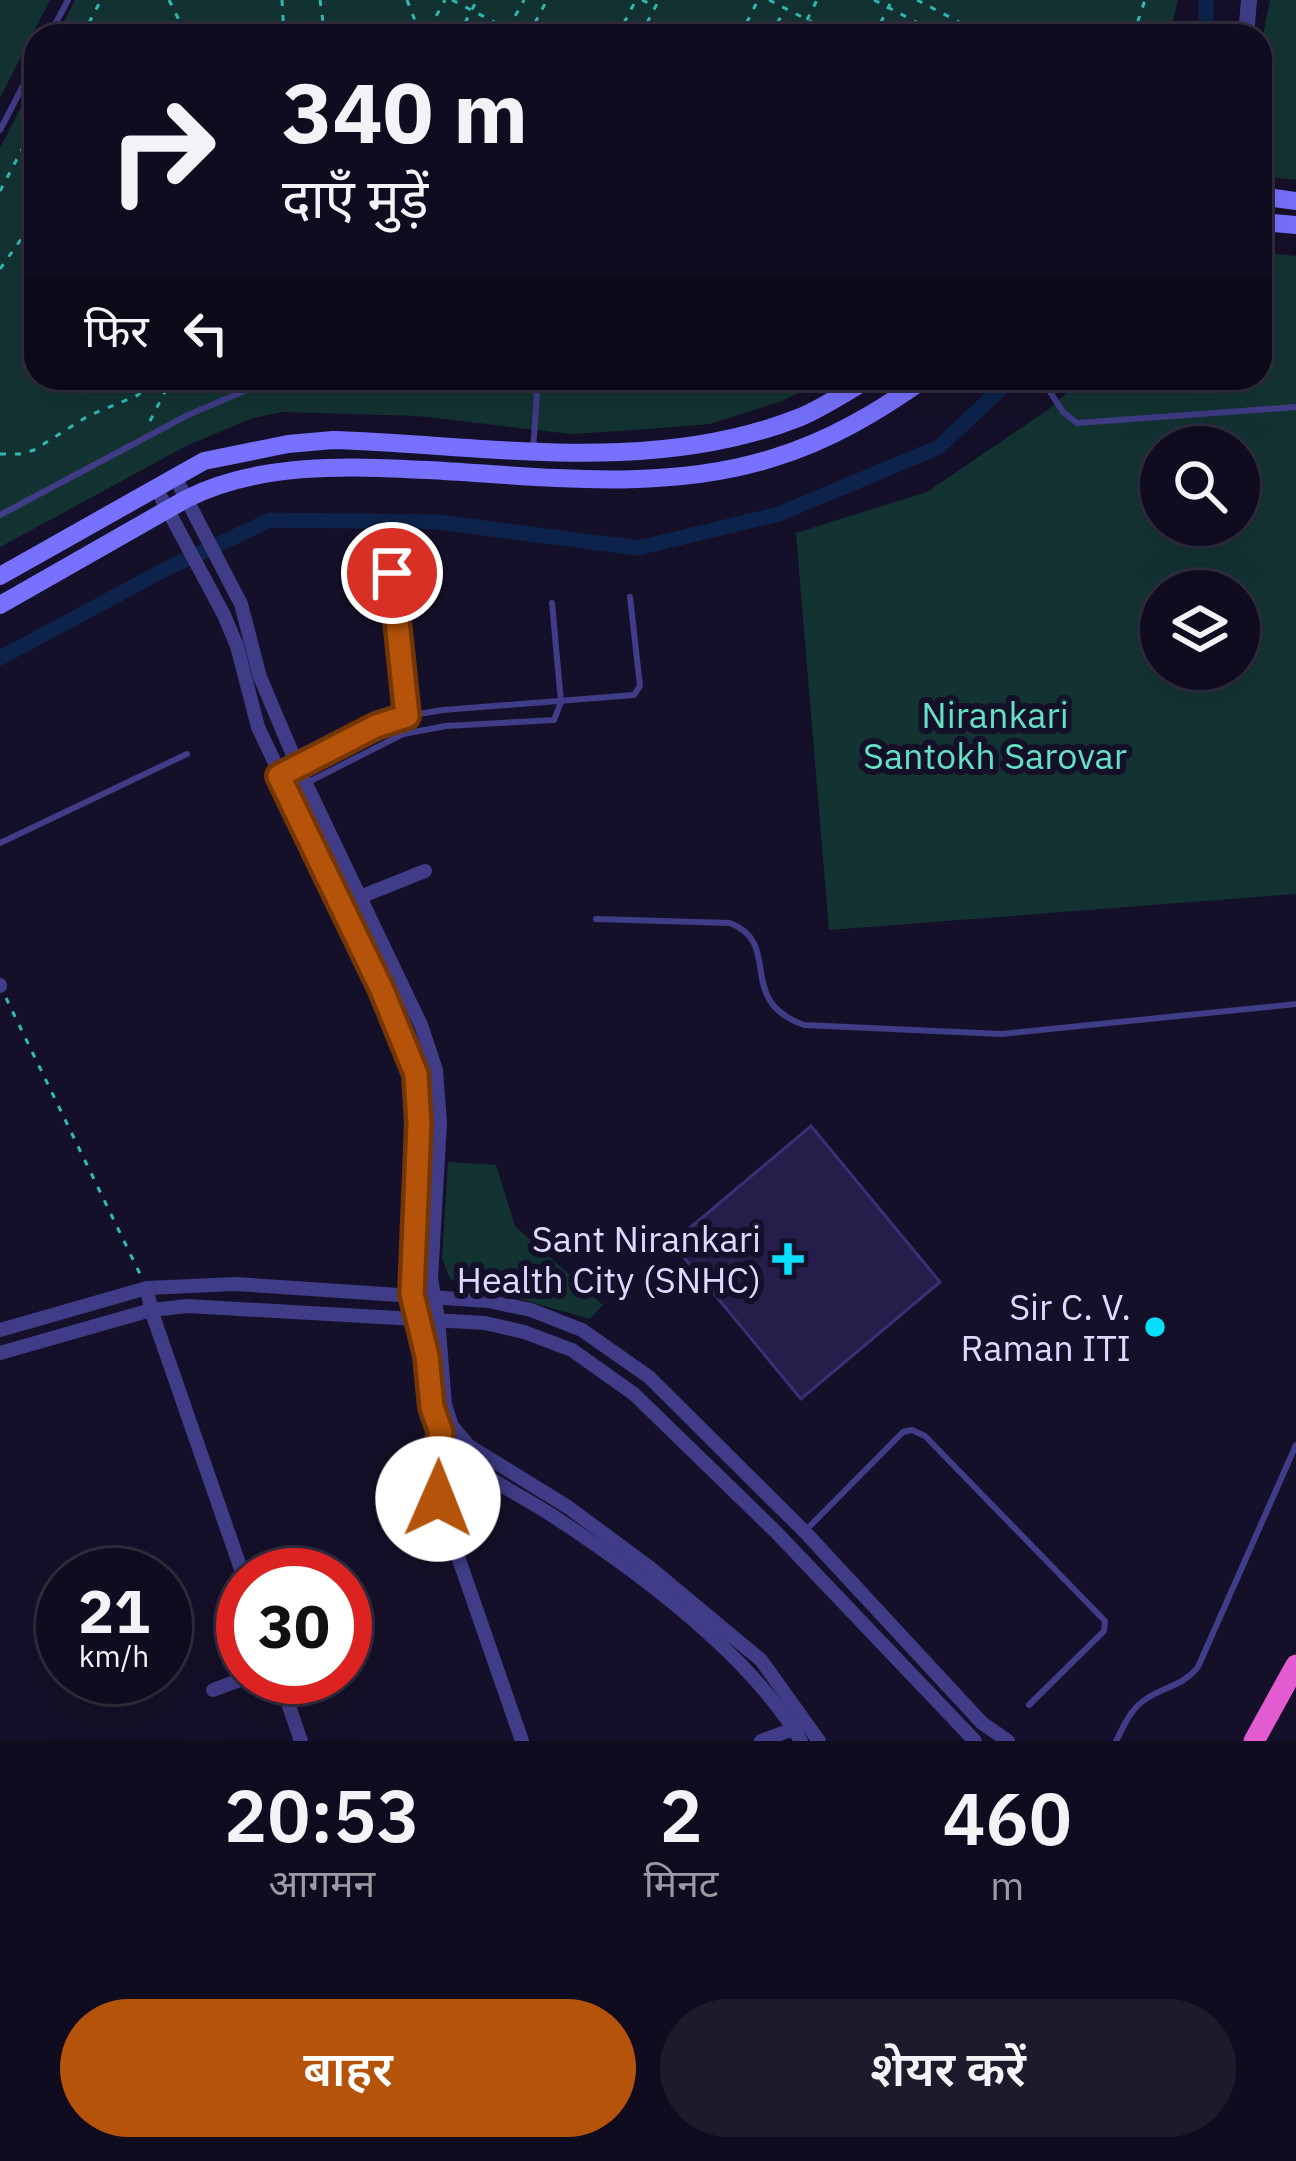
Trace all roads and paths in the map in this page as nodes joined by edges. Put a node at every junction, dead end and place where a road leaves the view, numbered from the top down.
1 (452, 0) edge
2 (476, 0) edge
3 (639, 0) edge
4 (659, 0) edge
5 (769, 0) edge
6 (817, 0) edge
7 (874, 0) edge
8 (892, 0) edge
9 (917, 0) edge
10 (655, 7) junction
11 (785, 8) junction
12 (889, 8) junction
13 (471, 10) junction
14 (807, 20) junction
15 (961, 22) joint
16 (464, 24) edge
17 (498, 24) edge
18 (646, 24) edge
19 (776, 24) edge
20 (815, 24) edge
21 (880, 24) edge
22 (920, 24) edge
23 (965, 24) edge
24 (24, 84) edge
25 (0, 130) edge
26 (24, 146) edge
27 (0, 191) edge
28 (24, 235) edge
29 (0, 269) edge
30 (143, 390) edge
31 (166, 390) edge
32 (248, 390) edge
33 (534, 390) edge
34 (849, 390) edge
35 (908, 390) edge
36 (1050, 390) edge
37 (1296, 407) edge
38 (140, 439) junction
39 (533, 451) junction
40 (0, 454) edge
41 (175, 477) junction
42 (156, 488) junction
43 (186, 499) junction
44 (168, 509) junction
45 (0, 515) edge
46 (392, 573) dead end
47 (0, 576) edge
48 (630, 598) dead end
49 (553, 604) dead end
50 (0, 605) edge
51 (244, 646) junction
52 (561, 702) junction
53 (407, 716) junction
54 (411, 732) junction
55 (187, 754) dead end
56 (298, 767) junction
57 (279, 776) junction
58 (306, 783) junction
59 (287, 793) junction
60 (0, 843) edge
61 (425, 871) dead end
62 (358, 892) junction
63 (336, 896) junction
64 (596, 919) dead end
65 (0, 985) edge
66 (1296, 1004) edge
67 (439, 1107) junction
68 (418, 1108) junction
69 (147, 1288) junction
70 (412, 1294) junction
71 (435, 1295) junction
72 (152, 1310) junction
73 (415, 1317) junction
74 (438, 1318) junction
75 (0, 1330) edge
76 (0, 1353) edge
77 (447, 1416) junction
78 (441, 1433) junction
79 (1296, 1445) edge
80 (735, 1462) junction
81 (720, 1478) junction
82 (805, 1532) junction
83 (234, 1548) edge
84 (840, 1570) junction
85 (825, 1584) junction
86 (1296, 1665) edge
87 (216, 1689) edge
88 (213, 1690) dead end
89 (288, 1704) edge
90 (1029, 1705) dead end
91 (801, 1731) edge
92 (301, 1741) edge
93 (522, 1741) edge
94 (761, 1741) edge
95 (819, 1741) edge
96 (975, 1741) edge
97 (1008, 1741) edge
98 (1116, 1741) edge
99 (1254, 1741) edge

1 - 13 path
2 - 13 path
3 - 10 path
4 - 10 path
5 - 11 path
6 - 14 path
7 - 12 path
8 - 12 path
9 - 15 path
10 - 18 path
11 - 14 path
11 - 19 path
12 - 21 path
12 - 22 path
13 - 16 path
13 - 17 path
14 - 20 path
15 - 23 path
24 - 25 lane
26 - 27 path
28 - 29 path
30 - 40 path
31 - 38 path
32 - 38 lane
33 - 39 lane
34 - 39 main road
35 - 43 main road
36 - 37 lane
38 - 45 lane
39 - 41 main road
41 - 42 main road
41 - 43 street
42 - 44 street
42 - 47 main road
43 - 44 main road
43 - 51 street
44 - 50 main road
44 - 51 street
46 - 53 lane
48 - 52 lane
49 - 52 lane
51 - 56 street
51 - 57 street
52 - 53 lane
52 - 54 lane
53 - 54 lane
53 - 56 lane
54 - 58 lane
55 - 60 lane
56 - 57 street
56 - 58 street
57 - 59 street
58 - 59 lane
58 - 62 street
59 - 63 street
61 - 62 street
62 - 63 street
62 - 67 street
63 - 68 street
64 - 66 lane
65 - 69 path
67 - 68 street
67 - 71 street
68 - 70 street
69 - 70 street
69 - 72 street
69 - 75 street
70 - 71 street
70 - 73 street
71 - 74 street
71 - 80 street
72 - 73 street
72 - 76 street
72 - 83 street
73 - 74 street
73 - 78 street
74 - 77 street
74 - 81 street
77 - 78 street
77 - 91 street
78 - 91 street
78 - 93 street
79 - 98 lane
80 - 81 street
80 - 82 street
81 - 85 street
82 - 84 street
82 - 90 lane
84 - 85 street
84 - 97 street
85 - 96 street
86 - 99 highway
87 - 88 street
89 - 92 street
91 - 94 street
91 - 95 street

